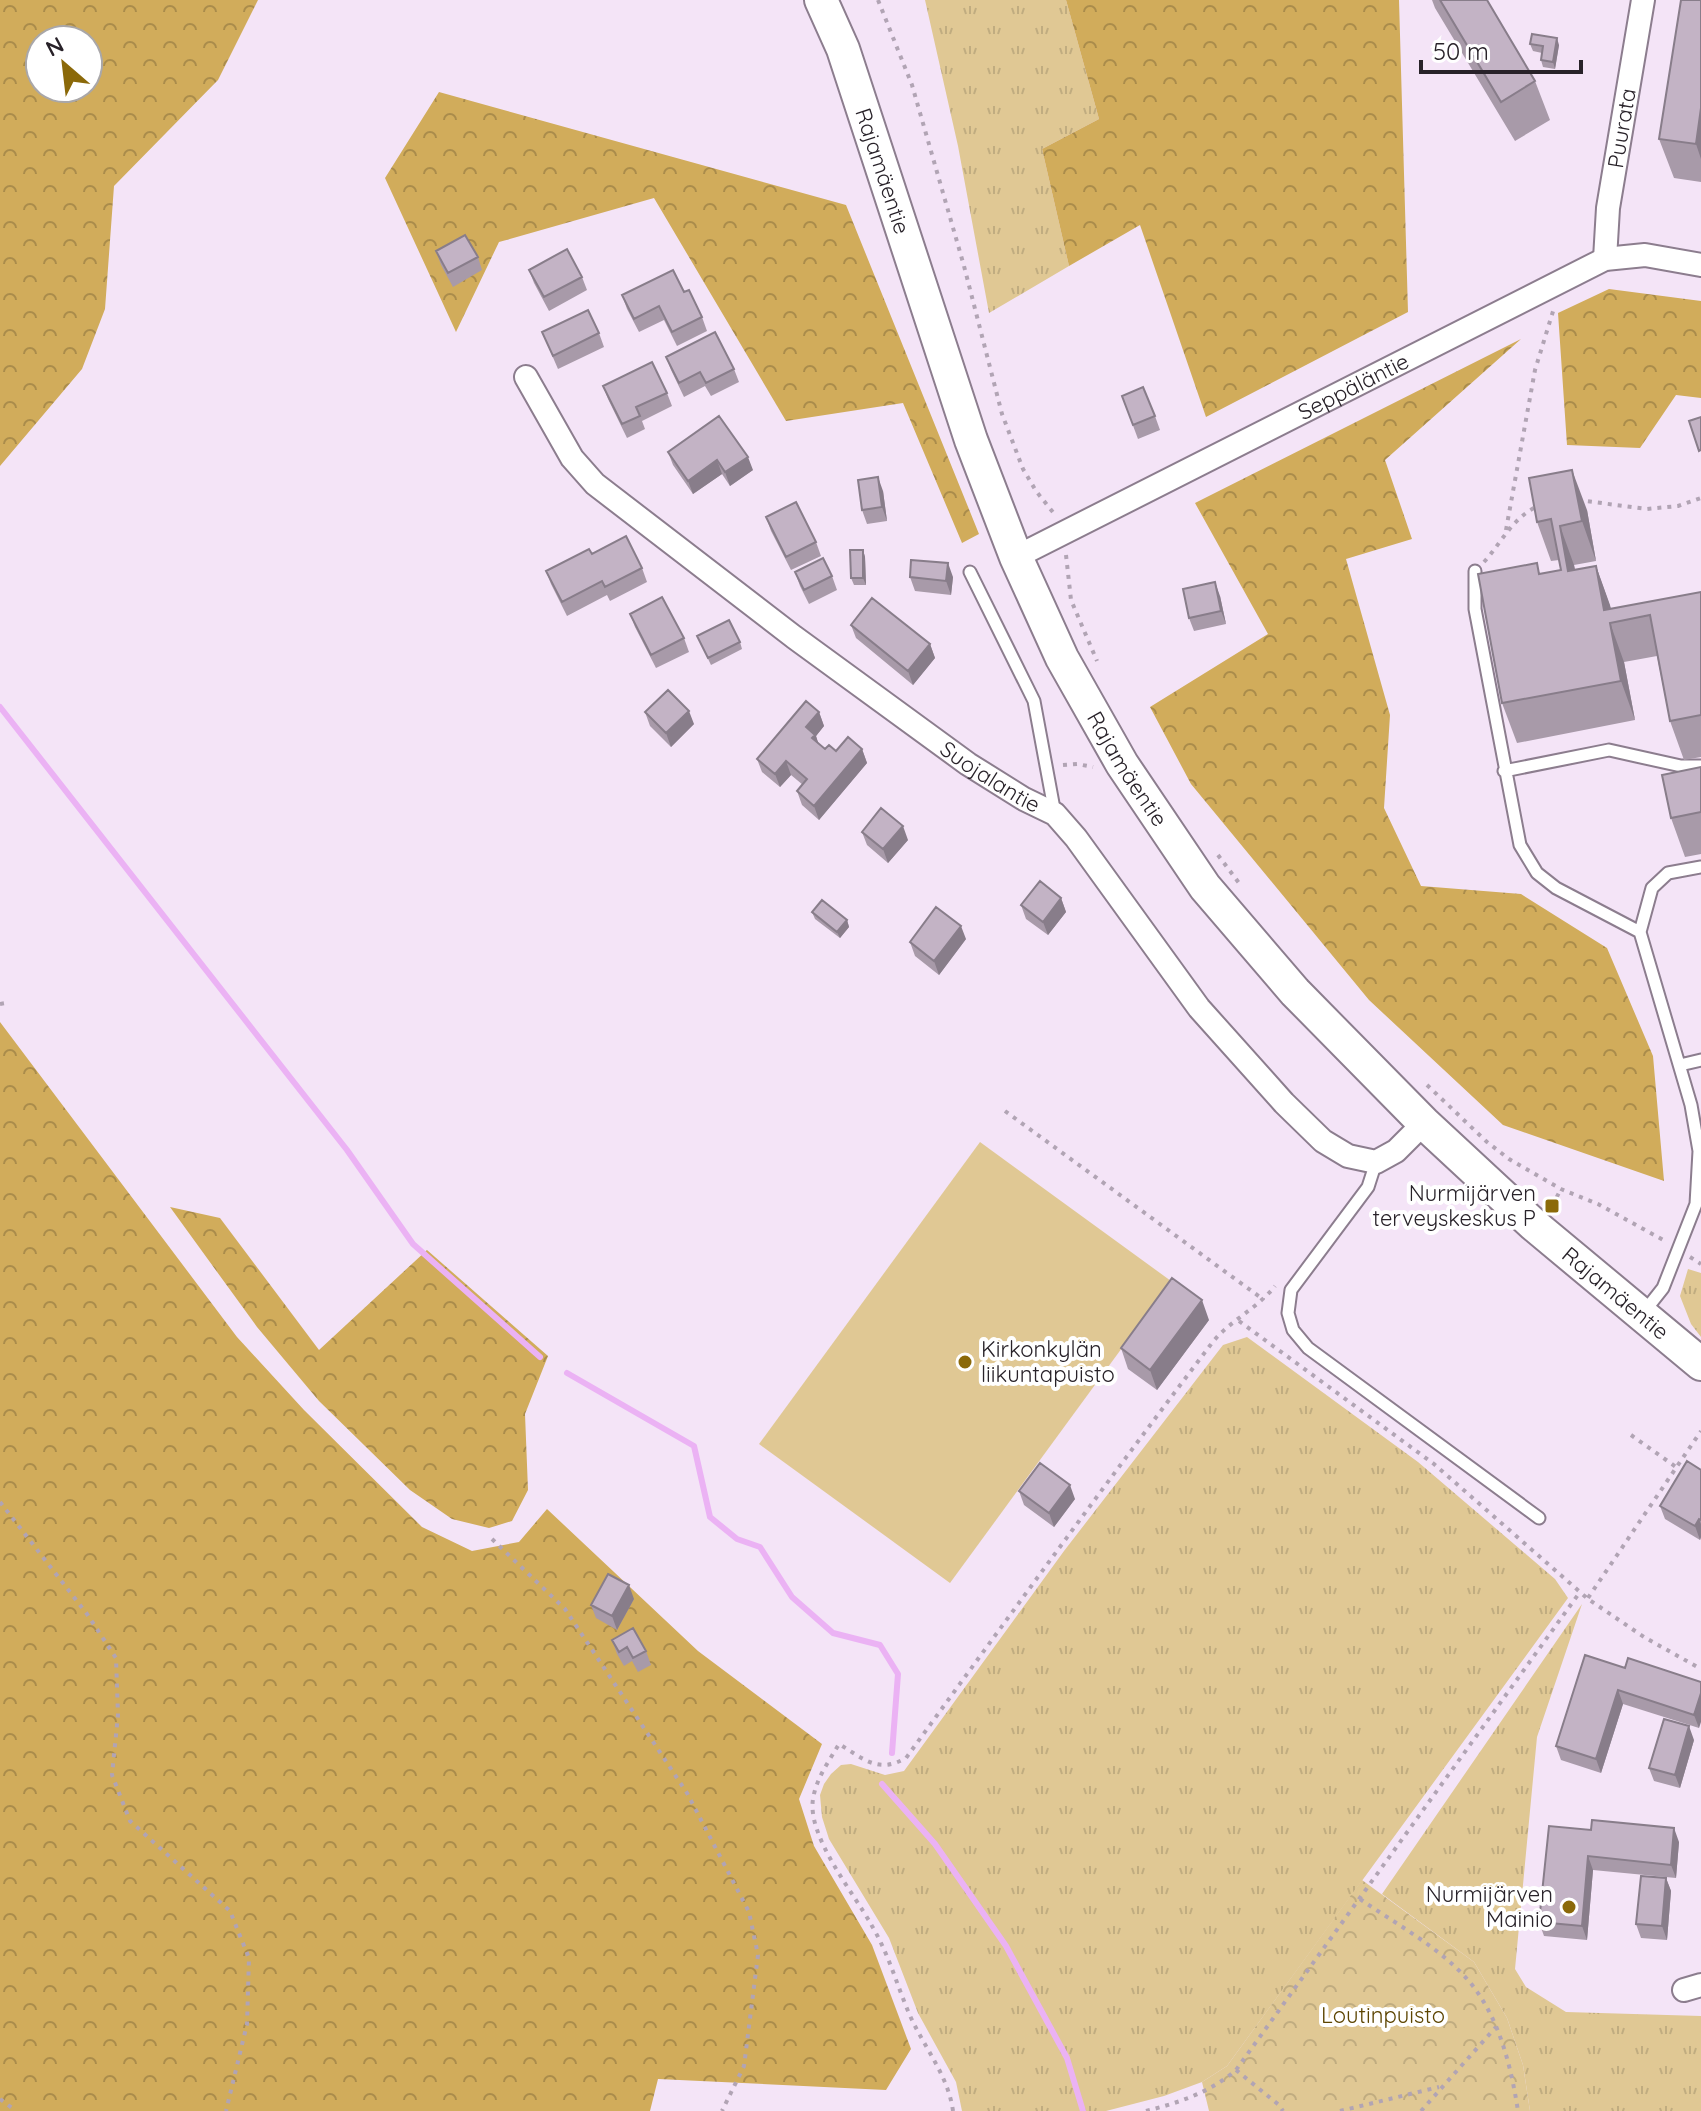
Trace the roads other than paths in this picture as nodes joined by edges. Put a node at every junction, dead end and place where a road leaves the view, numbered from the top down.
1 (821, 0) edge
2 (1643, 0) edge
3 (1605, 259) junction
4 (1701, 265) edge
5 (526, 377) dead end
6 (1016, 557) junction
7 (1475, 571) road end
8 (970, 572) dead end
9 (1701, 766) edge
10 (1504, 771) junction
11 (1055, 814) junction
12 (1701, 867) edge
13 (1640, 932) junction
14 (1701, 1060) edge
15 (1680, 1065) junction
16 (1424, 1123) junction
17 (1376, 1162) junction
18 (1641, 1316) junction
19 (1701, 1364) edge
20 (1539, 1518) dead end

1 - 6 main road, Rajamäentie
2 - 3 street, Puurata
3 - 4 street, Seppäläntie
3 - 6 street, Seppäläntie
5 - 11 street, Suojalantie
6 - 16 main road, Rajamäentie
7 - 10 lane
8 - 11 lane
9 - 10 lane
10 - 13 lane
11 - 17 street, Suojalantie
12 - 13 lane
13 - 15 lane
14 - 15 lane
15 - 18 lane
16 - 17 street
16 - 18 main road, Rajamäentie
17 - 20 lane
18 - 19 main road, Rajamäentie

